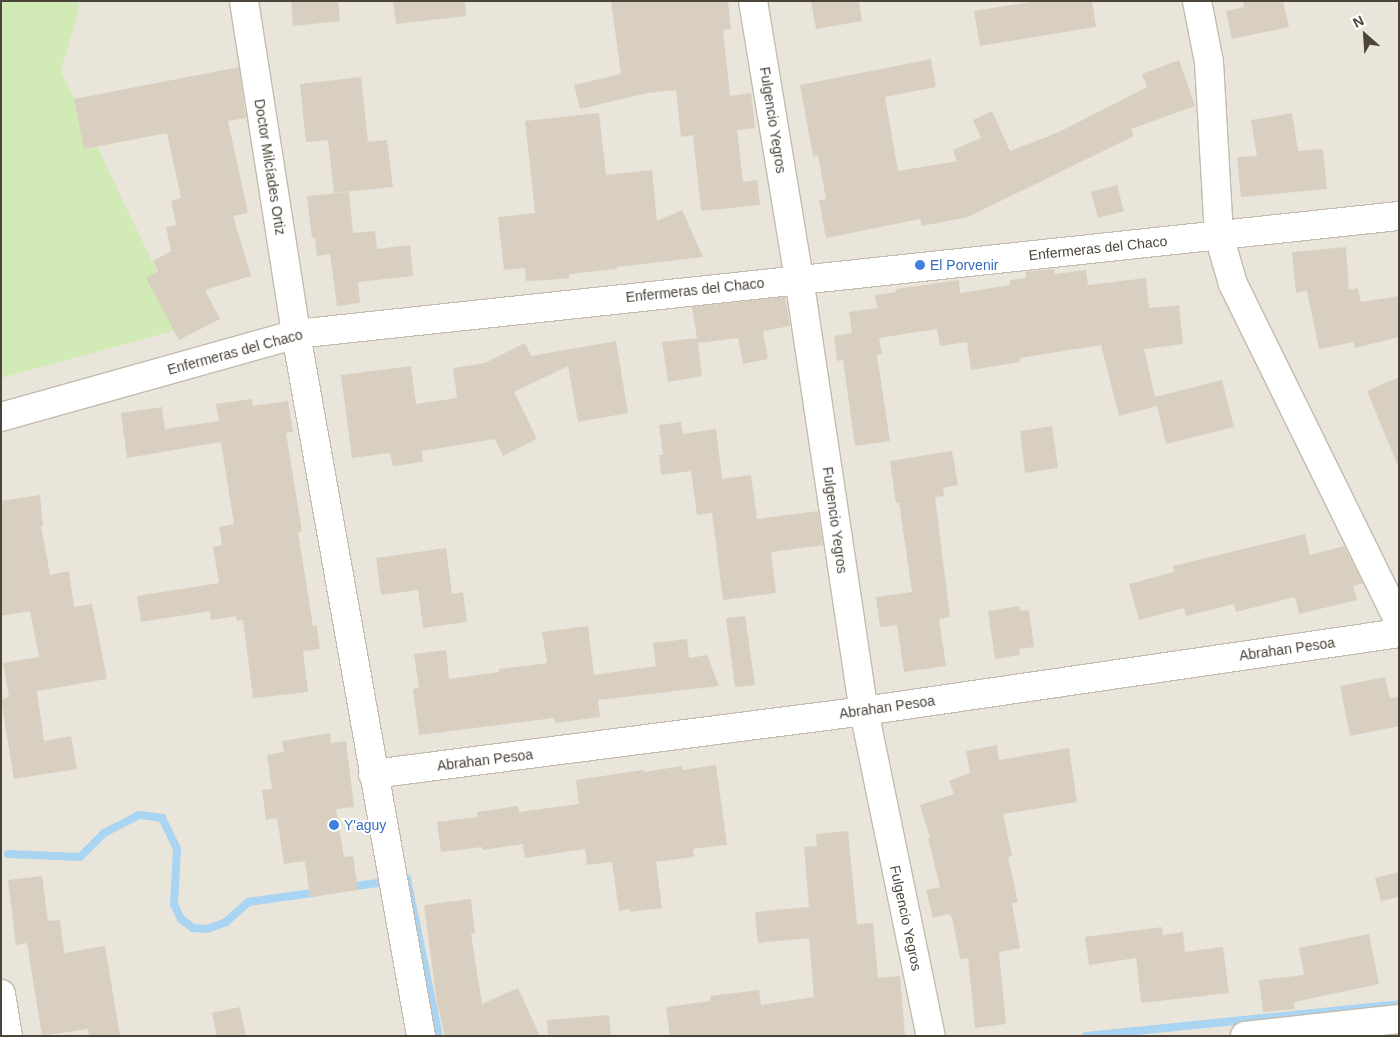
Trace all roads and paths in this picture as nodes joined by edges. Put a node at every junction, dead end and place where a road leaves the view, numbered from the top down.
1 (244, 1) edge
2 (753, 1) edge
3 (1197, 1) edge
4 (1399, 216) edge
5 (1219, 236) junction
6 (799, 278) junction
7 (296, 334) junction
8 (1, 417) edge
9 (1399, 622) edge
10 (1399, 633) edge
11 (864, 711) junction
12 (373, 774) junction
13 (1, 994) edge
14 (1399, 1019) edge
15 (1341, 1030) edge
16 (8, 1036) edge
17 (420, 1036) edge
18 (931, 1036) edge
19 (1245, 1036) edge

1 - 7 street, Doctor Milcíades Ortiz
2 - 6 street, Fulgencio Yegros
3 - 5 street
4 - 5 street, Enfermeras del Chaco
5 - 6 street, Enfermeras del Chaco
5 - 9 street
6 - 7 street, Enfermeras del Chaco
6 - 11 street, Fulgencio Yegros
7 - 8 street, Enfermeras del Chaco
7 - 12 street, Doctor Milcíades Ortiz
10 - 11 street, Abrahan Pesoa
11 - 12 street, Abrahan Pesoa
11 - 18 street, Fulgencio Yegros
12 - 17 street, Doctor Milcíades Ortiz
13 - 16 street
14 - 15 street
15 - 19 street

